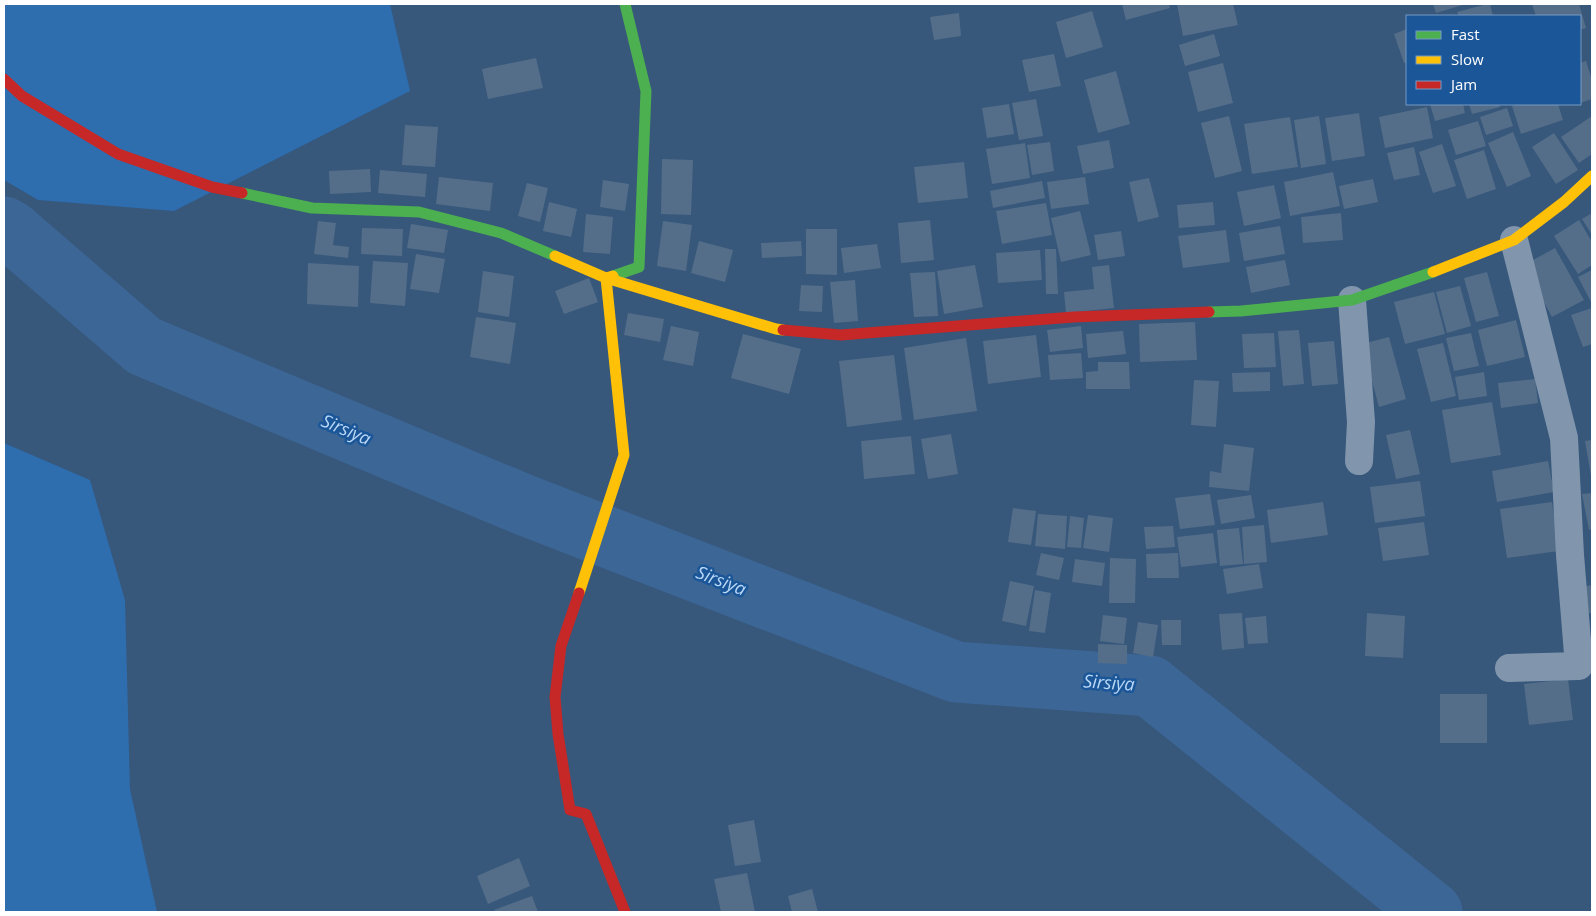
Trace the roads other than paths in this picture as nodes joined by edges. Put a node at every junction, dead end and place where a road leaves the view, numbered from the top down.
1 (625, 4) edge
2 (4, 79) edge
3 (1592, 176) edge
4 (1514, 240) junction
5 (606, 278) junction
6 (1352, 300) junction
7 (1359, 461) dead end
8 (1509, 668) dead end
9 (625, 912) edge

1 - 5 street
2 - 5 street
3 - 4 street
4 - 6 street
4 - 8 street
5 - 6 street
5 - 9 street
6 - 7 street

